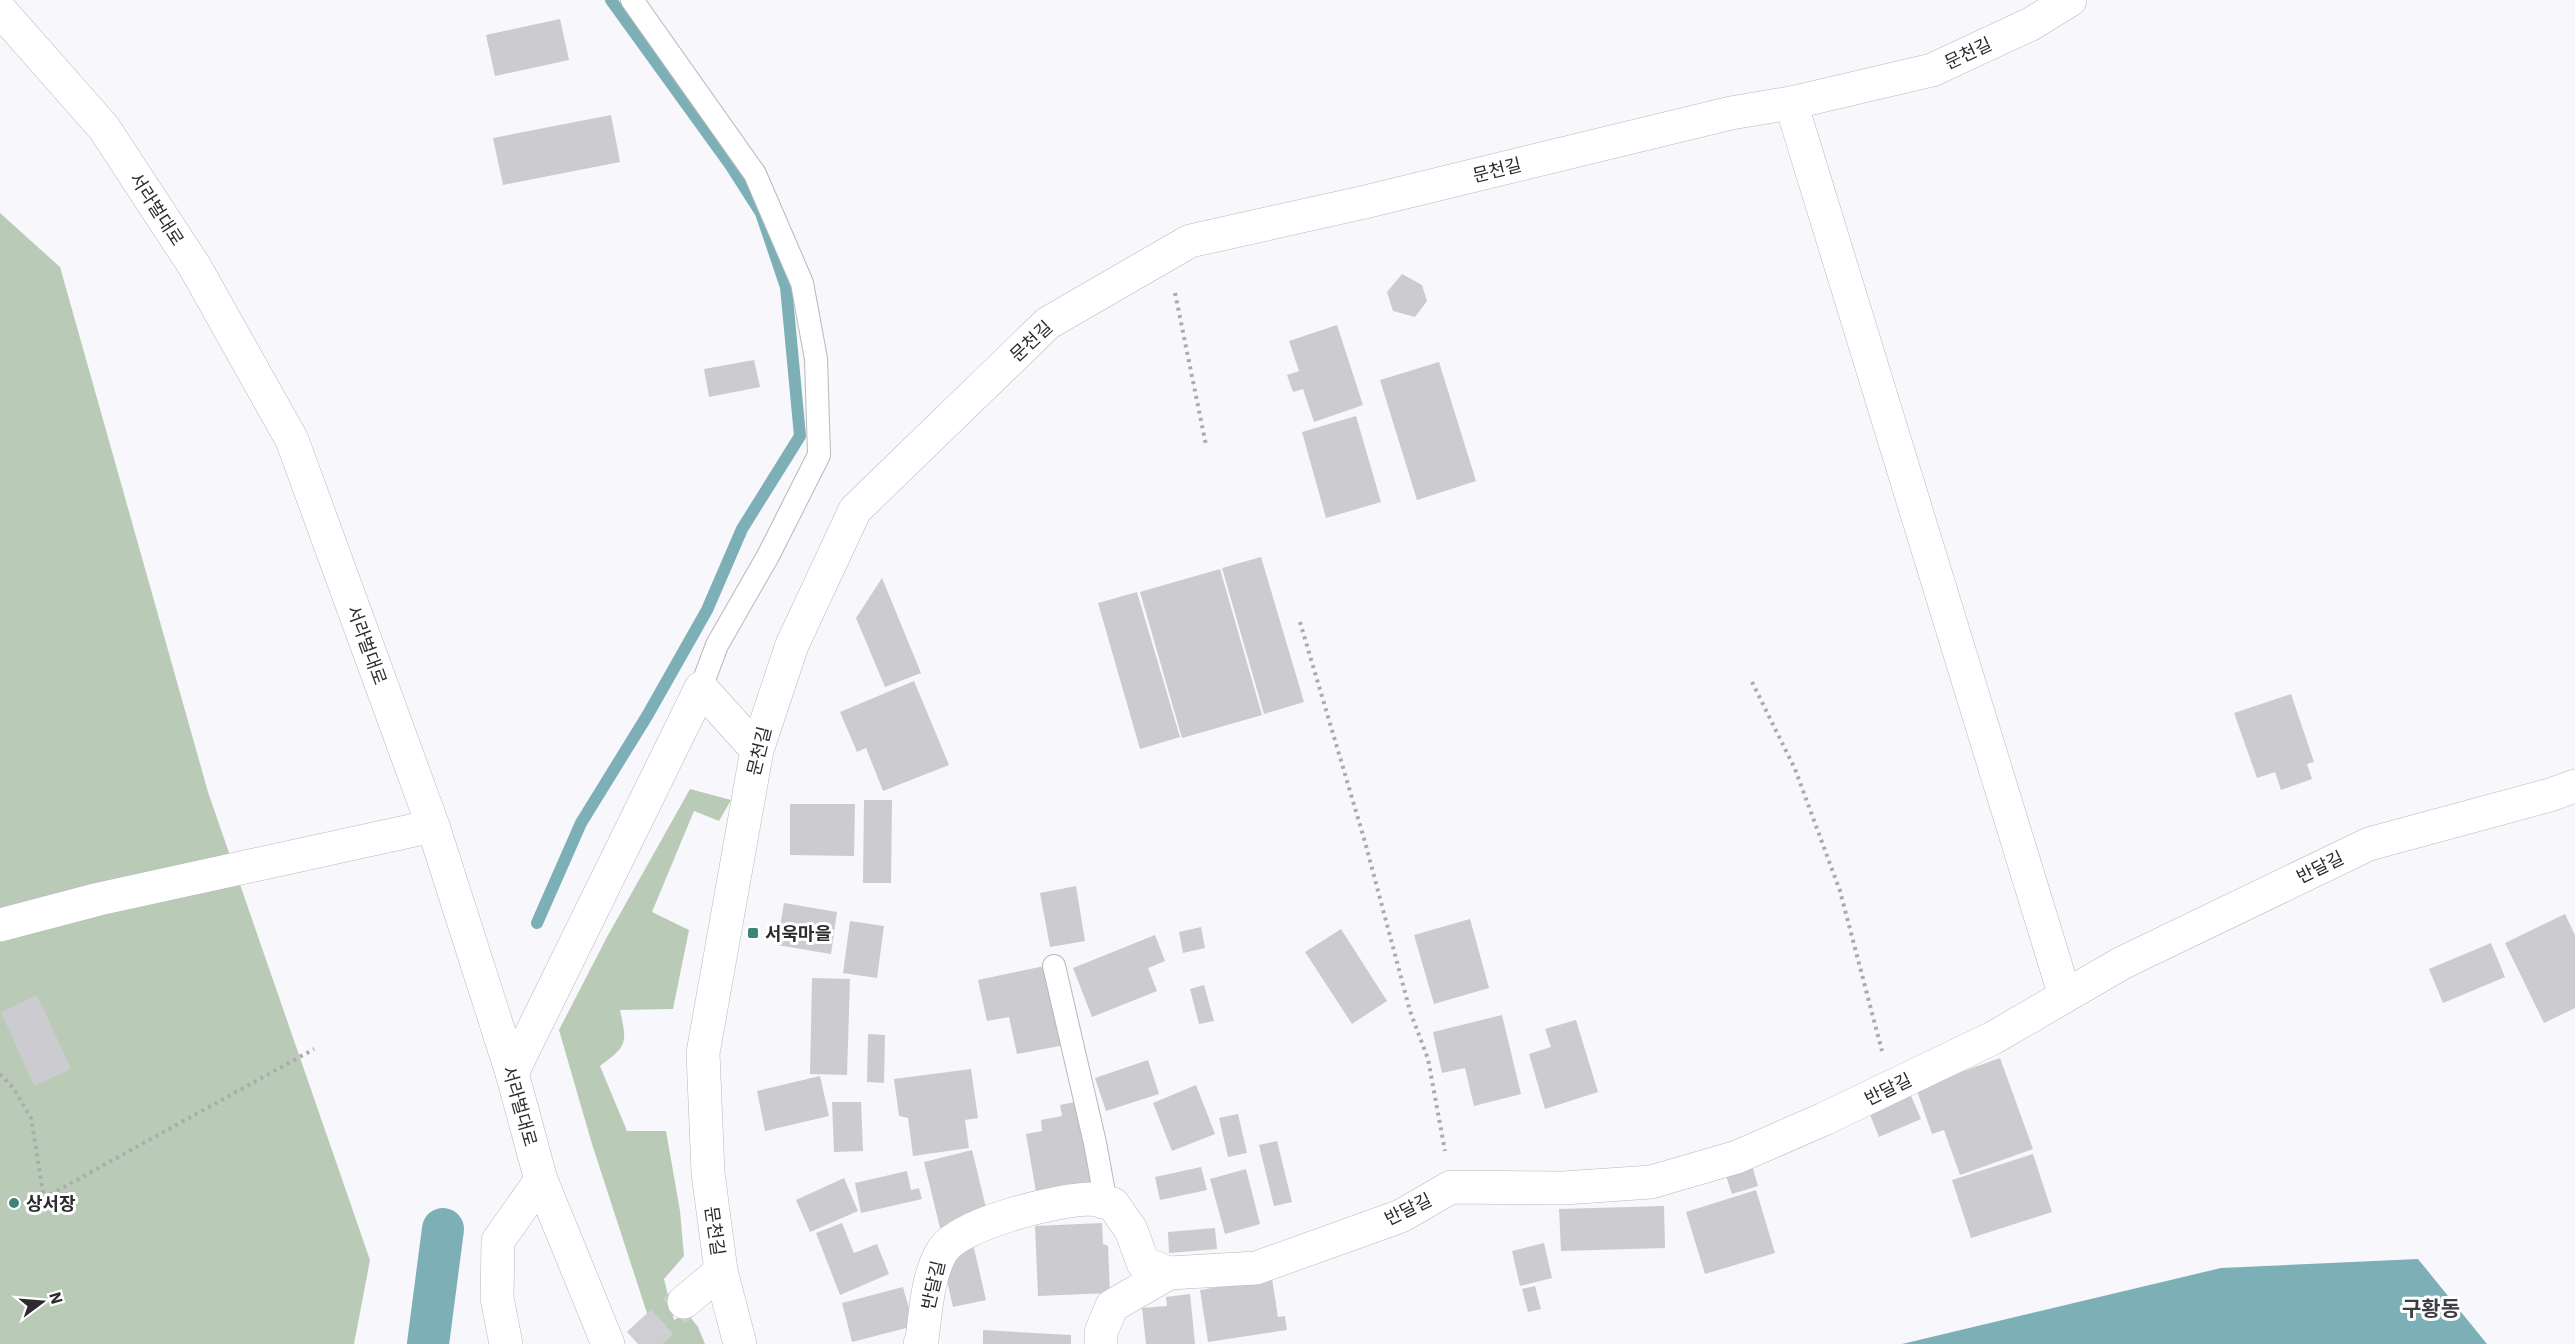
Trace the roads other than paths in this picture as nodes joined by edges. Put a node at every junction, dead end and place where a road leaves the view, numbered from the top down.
1 (632, 0) edge
2 (2070, 0) edge
3 (0, 9) edge
4 (1791, 103) junction
5 (701, 688) junction
6 (757, 750) junction
7 (2575, 786) edge
8 (433, 826) junction
9 (0, 925) edge
10 (1054, 966) dead end
11 (2065, 996) junction
12 (512, 1073) junction
13 (541, 1179) junction
14 (1106, 1203) junction
15 (721, 1271) junction
16 (1169, 1273) junction
17 (684, 1302) tunnel mouth
18 (506, 1344) edge
19 (608, 1344) edge
20 (740, 1344) edge
21 (920, 1344) edge
22 (1101, 1344) edge

1 - 5 lane
2 - 4 street, 문천길
3 - 8 street, 서라벌대로
4 - 6 street, 문천길
4 - 11 street
5 - 6 street
5 - 12 street
6 - 15 street, 문천길
7 - 11 street, 반달길
8 - 9 street
8 - 12 street, 서라벌대로
10 - 14 lane
11 - 16 street, 반달길
12 - 13 street, 서라벌대로
13 - 18 street
13 - 19 street, 서라벌대로
14 - 16 street, 반달길
14 - 21 street, 반달길
15 - 17 street
15 - 20 street, 문천길
16 - 22 street, 반달길

